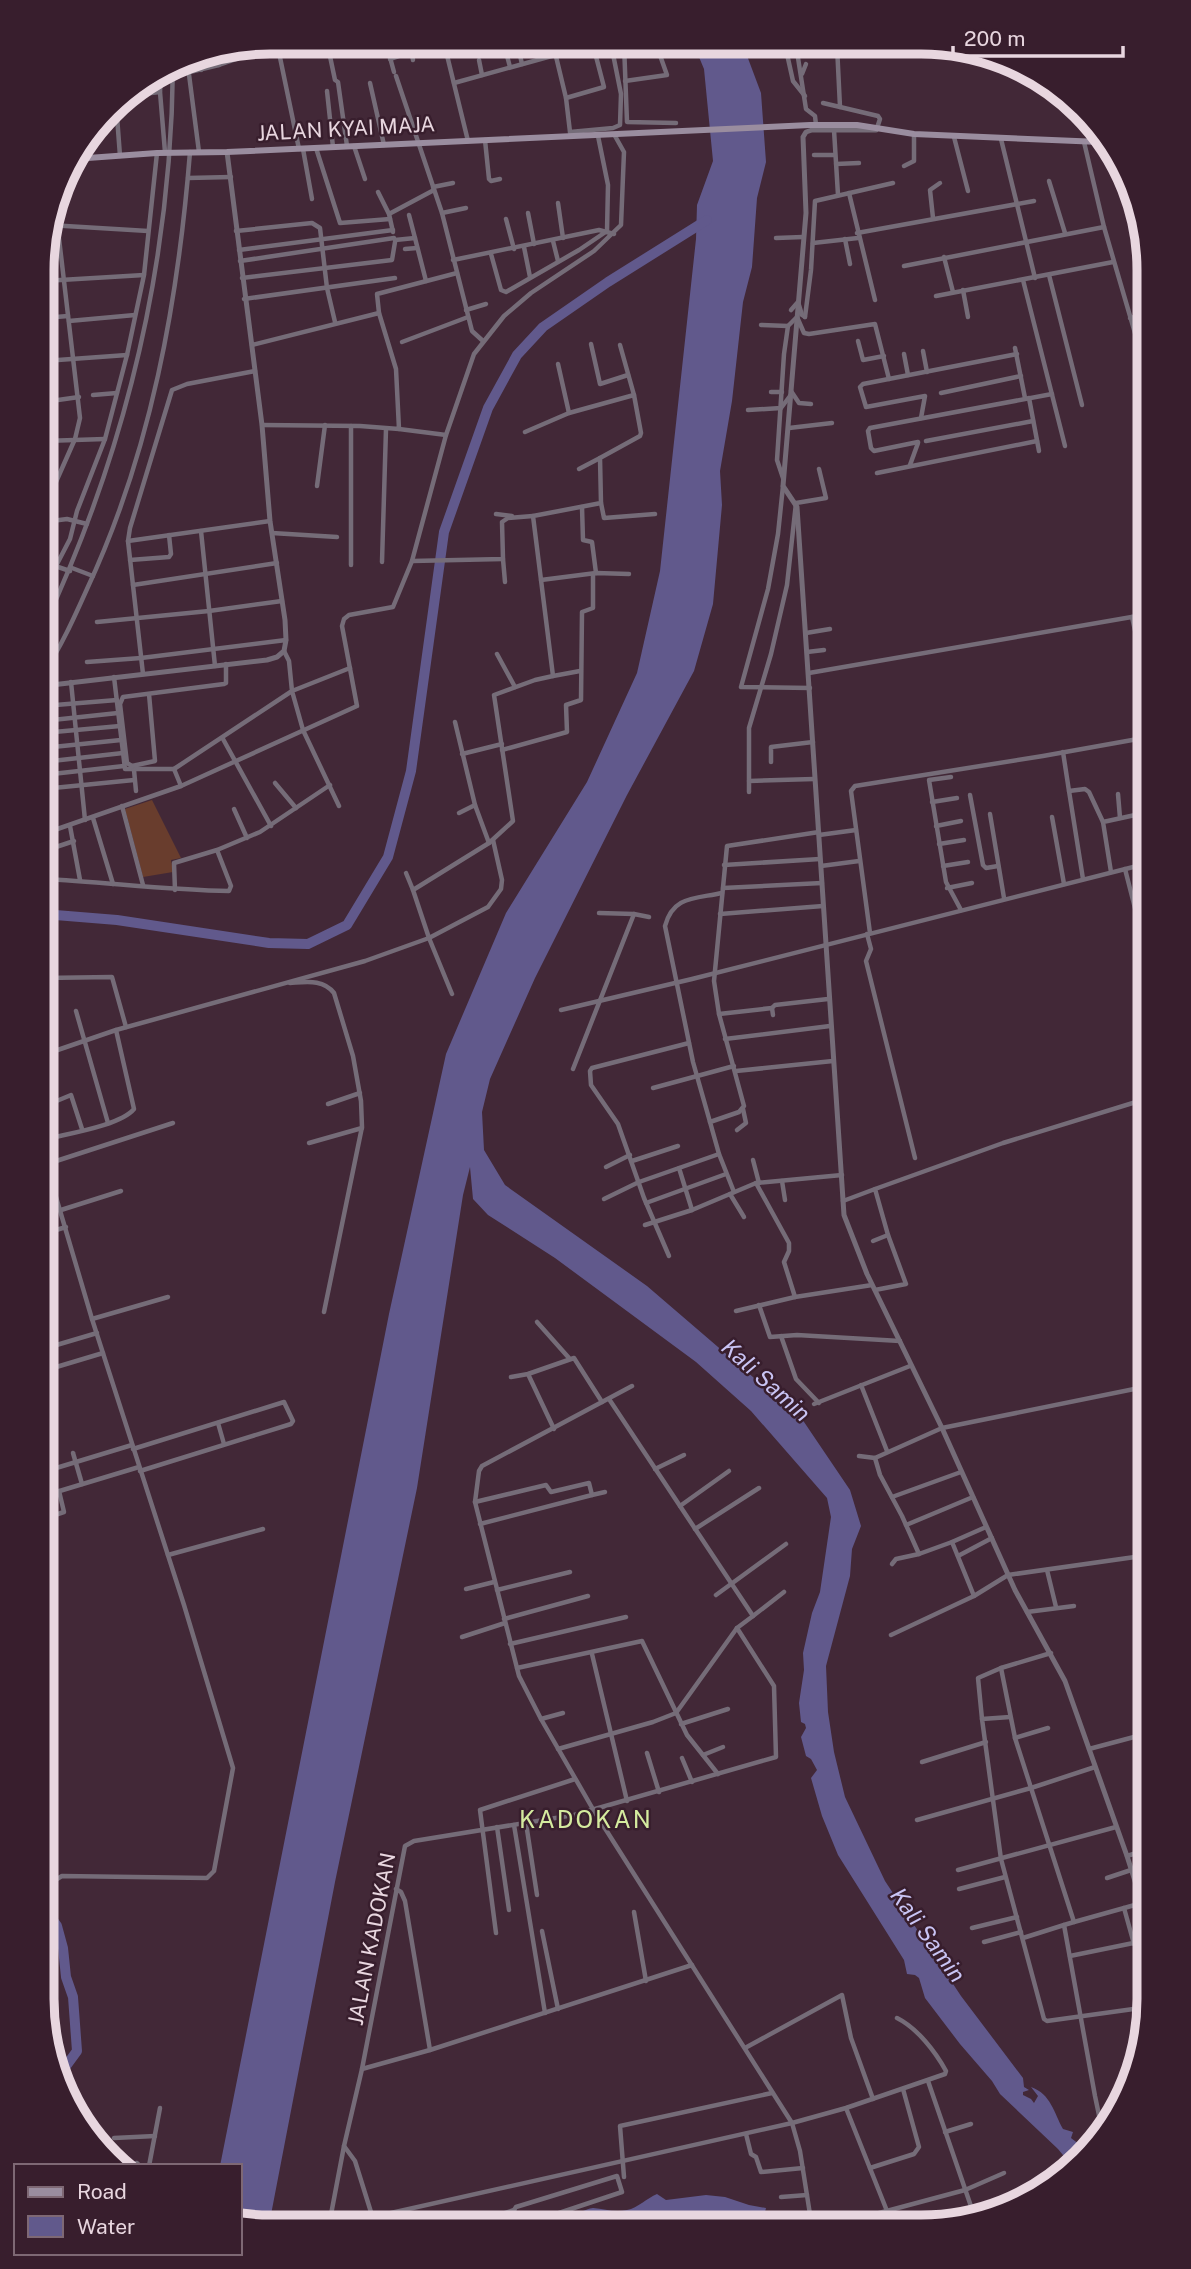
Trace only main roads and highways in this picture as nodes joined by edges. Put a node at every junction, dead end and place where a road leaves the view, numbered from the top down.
1 (1094, 142) edge
2 (86, 158) edge

1 - 2 main road, JALAN KYAI MAJA

